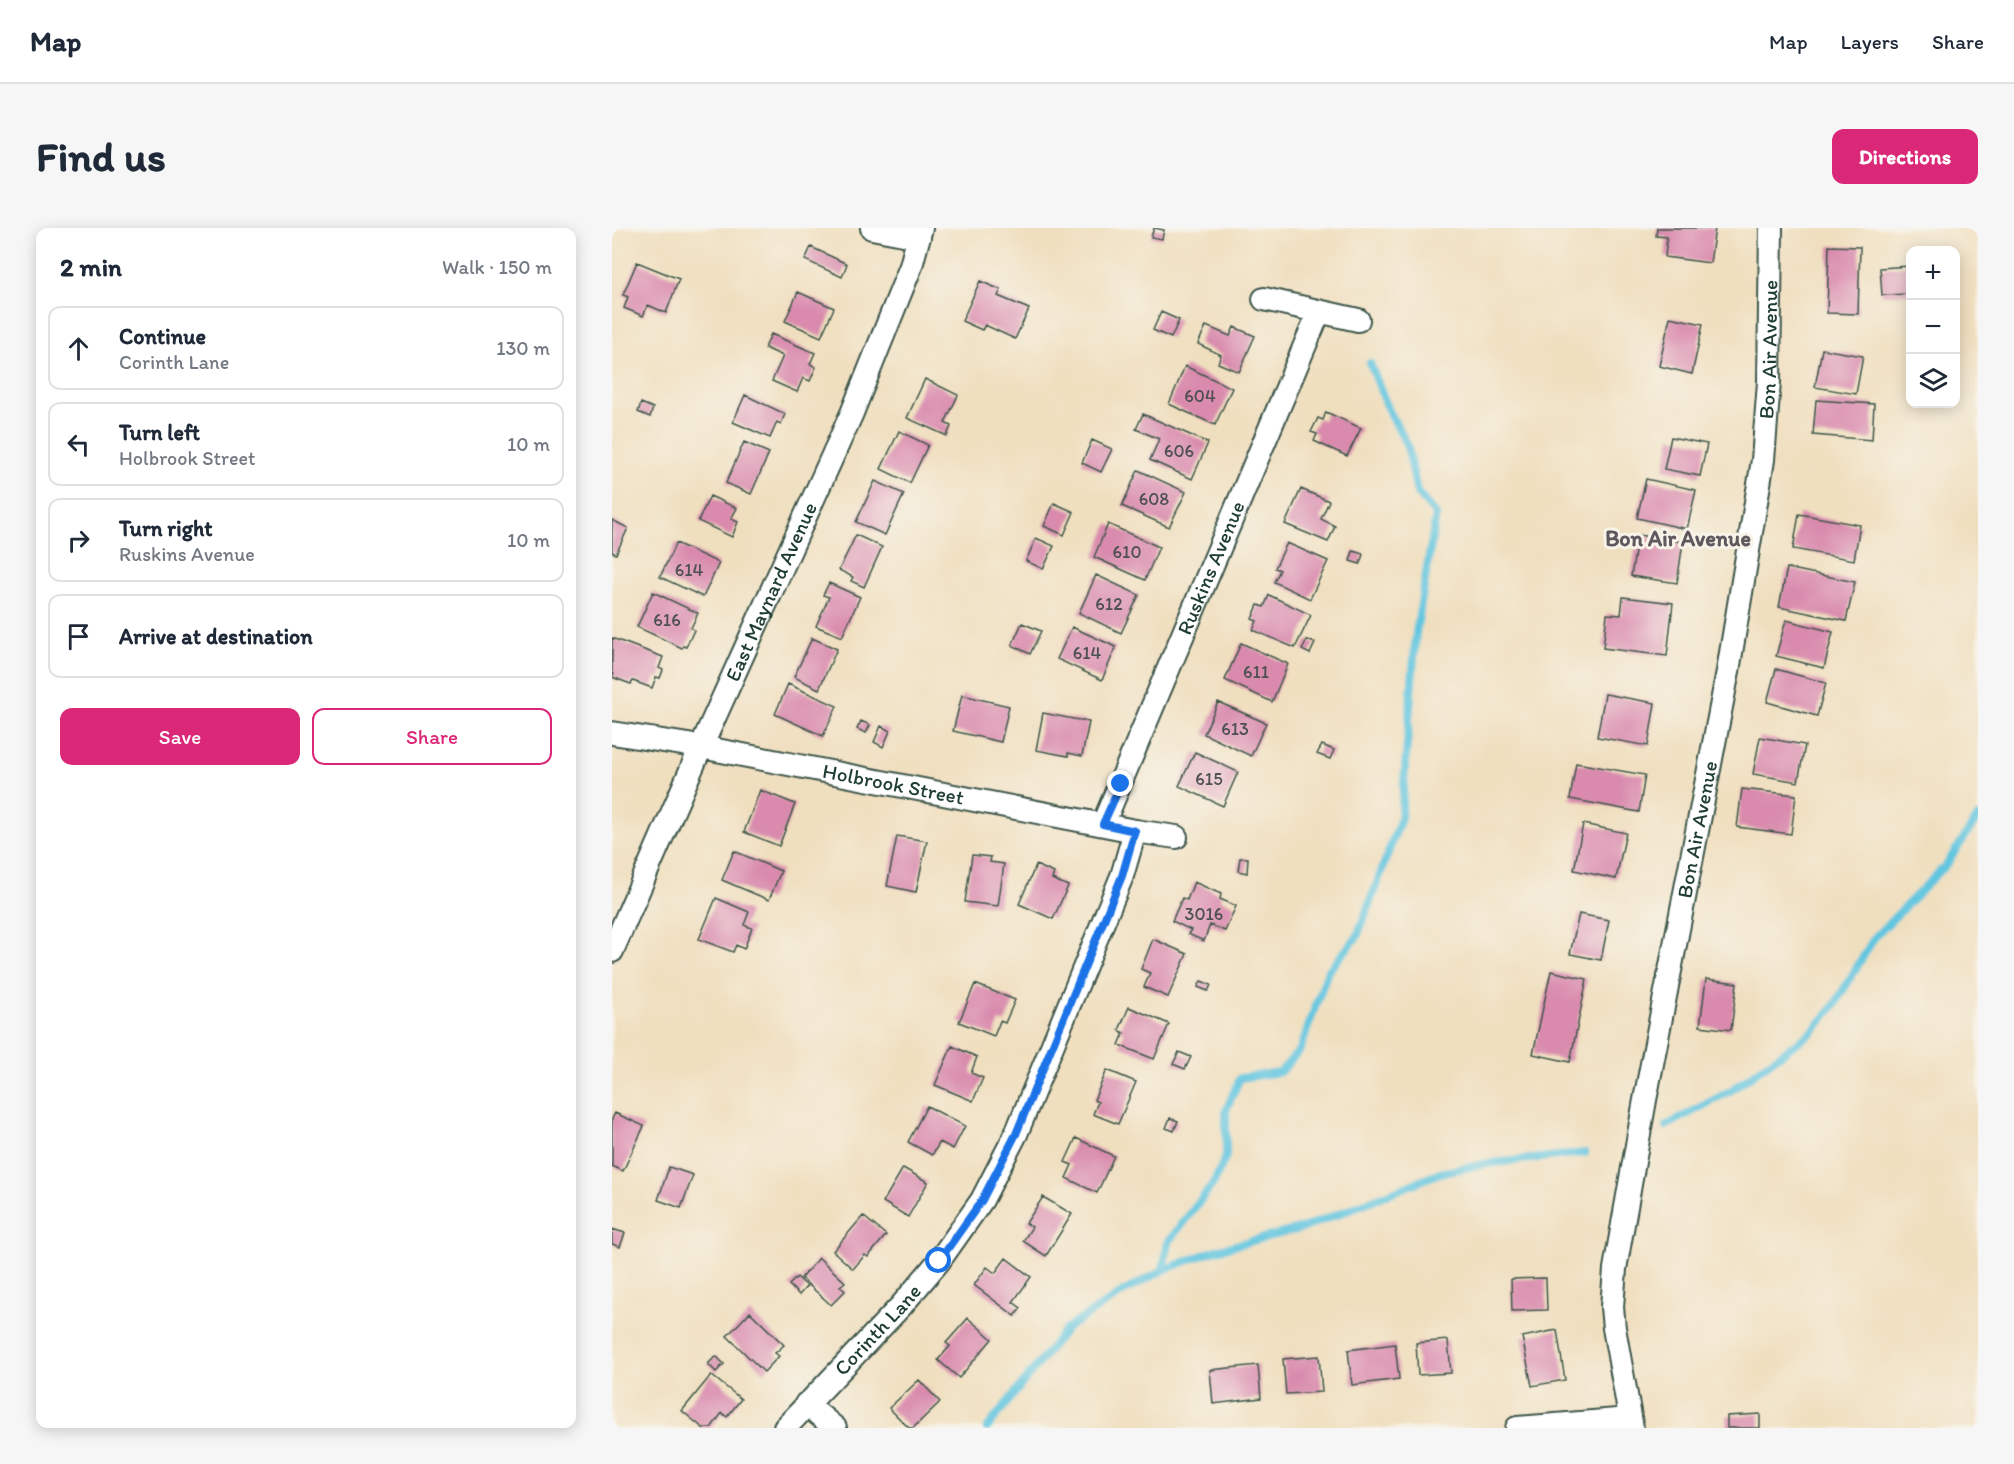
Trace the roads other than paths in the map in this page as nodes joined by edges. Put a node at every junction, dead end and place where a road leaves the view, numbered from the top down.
1 (872, 228) edge
2 (1770, 228) edge
3 (920, 232) edge
4 (1264, 299) dead end
5 (1319, 312) junction
6 (1358, 320) dead end
7 (612, 733) edge
8 (701, 747) junction
9 (1103, 824) junction
10 (1135, 831) junction
11 (1176, 837) dead end
12 (612, 951) edge
13 (806, 1404) junction
14 (1631, 1424) edge
15 (785, 1428) edge
16 (835, 1428) edge
17 (1517, 1428) edge

1 - 3 street
2 - 14 street, Bon Air Avenue
3 - 8 street, East Maynard Avenue
4 - 5 street
5 - 6 street
5 - 9 street, Ruskins Avenue
7 - 8 street, Holbrook Street
8 - 9 street, Holbrook Street
8 - 12 street, East Maynard Avenue
9 - 10 street, Holbrook Street
10 - 11 street, Holbrook Street
10 - 13 street, Corinth Lane
13 - 15 street, Corinth Lane
13 - 16 street
14 - 17 street

